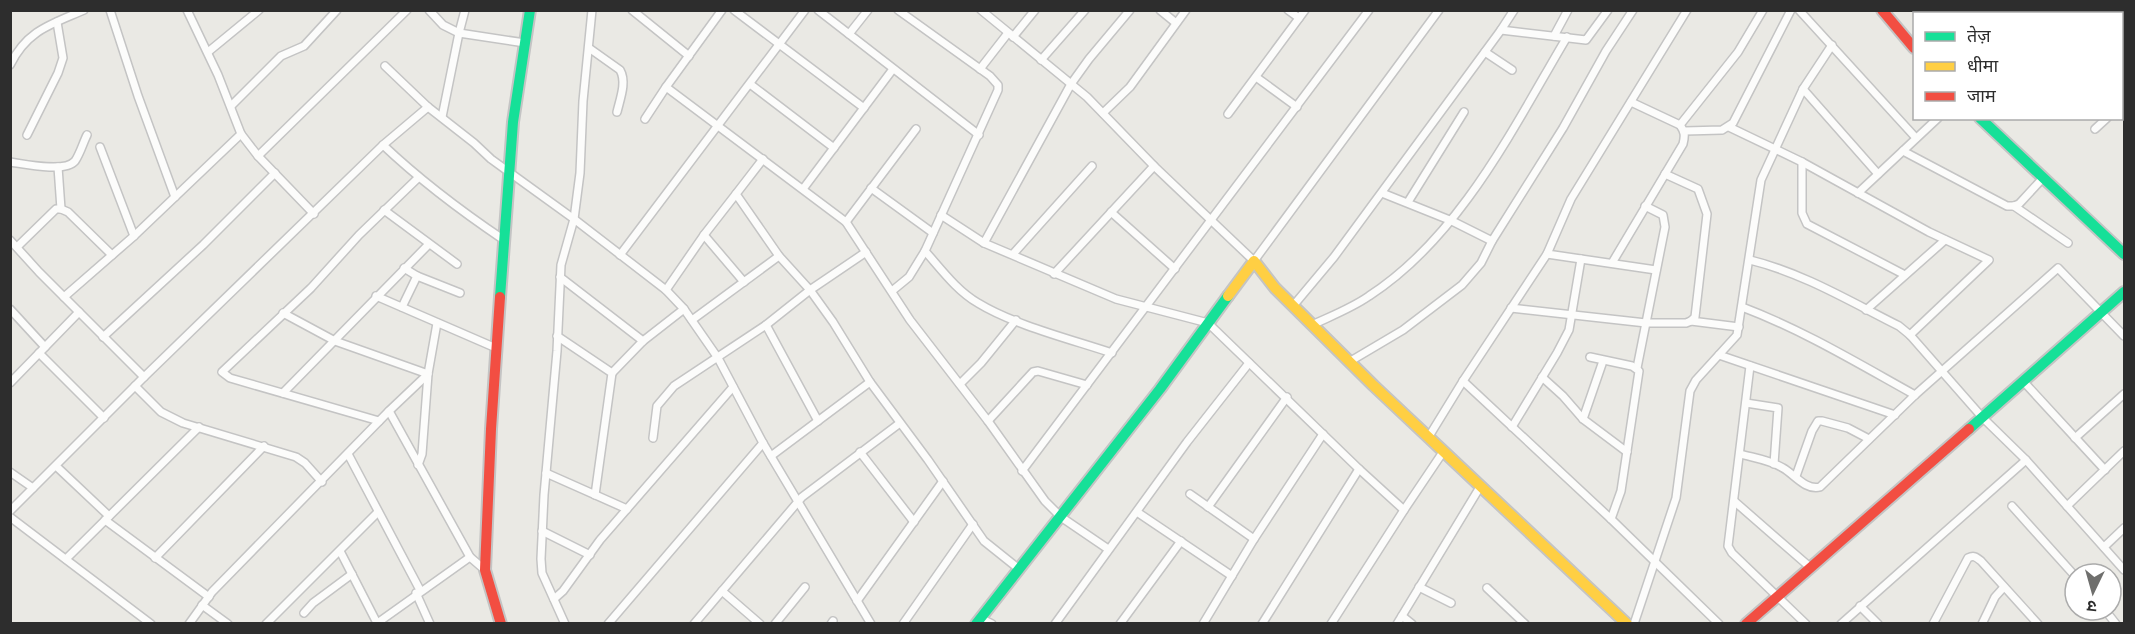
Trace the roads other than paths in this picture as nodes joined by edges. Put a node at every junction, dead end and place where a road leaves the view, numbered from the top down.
1 (84, 10) edge
2 (110, 10) edge
3 (187, 10) edge
4 (259, 10) edge
5 (337, 10) edge
6 (407, 10) edge
7 (429, 10) edge
8 (465, 10) edge
9 (530, 10) edge
10 (592, 10) edge
11 (632, 10) edge
12 (722, 10) edge
13 (734, 10) edge
14 (805, 10) edge
15 (818, 10) edge
16 (868, 10) edge
17 (898, 10) edge
18 (981, 10) edge
19 (1035, 10) edge
20 (1085, 10) edge
21 (1130, 10) edge
22 (1161, 10) edge
23 (1186, 10) edge
24 (1288, 10) edge
25 (1305, 10) edge
26 (1369, 10) edge
27 (1440, 10) edge
28 (1514, 10) edge
29 (1568, 10) edge
30 (1608, 10) edge
31 (1633, 10) edge
32 (1687, 10) edge
33 (1763, 10) edge
34 (1791, 10) edge
35 (1799, 10) edge
36 (1882, 10) edge
37 (1299, 18) junction
38 (57, 22) junction
39 (1176, 23) junction
40 (1501, 30) junction
41 (459, 33) junction
42 (849, 34) junction
43 (1010, 35) junction
44 (1554, 36) junction
45 (1567, 37) junction
46 (525, 43) junction
47 (779, 43) junction
48 (1832, 45) junction
49 (1913, 47) edge
50 (589, 48) junction
51 (207, 52) junction
52 (1485, 52) junction
53 (689, 56) junction
54 (1041, 60) junction
55 (10, 65) edge
56 (385, 66) dead end
57 (893, 69) junction
58 (980, 69) junction
59 (1512, 70) dead end
60 (1256, 76) junction
61 (750, 84) junction
62 (1071, 84) junction
63 (666, 87) junction
64 (1803, 89) junction
65 (1631, 102) junction
66 (231, 106) junction
67 (428, 107) junction
68 (1297, 107) junction
69 (864, 108) junction
70 (617, 112) dead end
71 (1464, 112) dead end
72 (1103, 113) junction
73 (1228, 114) dead end
74 (442, 117) junction
75 (645, 119) dead end
76 (1936, 120) edge
77 (1982, 120) edge
78 (2105, 120) edge
79 (717, 127) junction
80 (1729, 127) junction
81 (1682, 128) junction
82 (916, 129) dead end
83 (2095, 129) dead end
84 (241, 134) junction
85 (27, 135) dead end
86 (87, 135) dead end
87 (979, 135) junction
88 (1916, 138) junction
89 (383, 145) junction
90 (100, 147) dead end
91 (834, 148) junction
92 (1775, 148) junction
93 (1903, 151) junction
94 (258, 156) junction
95 (763, 159) junction
96 (10, 162) edge
97 (1802, 162) junction
98 (1092, 166) dead end
99 (1154, 166) junction
100 (58, 167) junction
101 (509, 172) junction
102 (274, 173) junction
103 (1665, 174) junction
104 (1878, 174) junction
105 (418, 178) junction
106 (2043, 178) junction
107 (871, 188) junction
108 (803, 189) junction
109 (1382, 193) junction
110 (1858, 193) junction
111 (736, 194) junction
112 (175, 196) junction
113 (1408, 202) junction
114 (1646, 206) junction
115 (2014, 206) junction
116 (61, 209) junction
117 (384, 210) junction
118 (1111, 212) junction
119 (314, 214) junction
120 (941, 215) junction
121 (574, 219) junction
122 (1211, 221) junction
123 (1452, 221) junction
124 (846, 222) junction
125 (933, 233) junction
126 (704, 235) junction
127 (134, 236) junction
128 (10, 240) edge
129 (504, 240) junction
130 (1945, 240) junction
131 (1492, 241) junction
132 (984, 243) junction
133 (2068, 243) dead end
134 (429, 244) junction
135 (17, 247) junction
136 (925, 251) junction
137 (866, 252) junction
138 (1013, 254) junction
139 (1547, 254) junction
140 (2124, 254) edge
141 (112, 255) junction
142 (620, 255) junction
143 (779, 256) junction
144 (1581, 259) junction
145 (1750, 260) junction
146 (1254, 261) junction
147 (1612, 263) junction
148 (457, 264) dead end
149 (404, 268) junction
150 (1175, 269) junction
151 (1656, 270) junction
152 (1054, 273) junction
153 (1905, 275) junction
154 (417, 276) junction
155 (560, 277) junction
156 (744, 282) junction
157 (666, 290) junction
158 (810, 290) junction
159 (892, 291) junction
160 (2124, 292) edge
161 (460, 293) dead end
162 (376, 296) junction
163 (64, 297) junction
164 (1293, 306) junction
165 (402, 307) junction
166 (1742, 307) junction
167 (1145, 308) junction
168 (1511, 308) junction
169 (10, 309) edge
170 (684, 309) junction
171 (1866, 310) junction
172 (79, 312) junction
173 (284, 313) junction
174 (2102, 313) junction
175 (1571, 314) junction
176 (692, 320) junction
177 (1016, 320) junction
178 (1692, 321) junction
179 (437, 323) junction
180 (1208, 323) junction
181 (1646, 323) junction
182 (766, 325) junction
183 (1312, 325) junction
184 (1739, 327) junction
185 (1910, 335) junction
186 (103, 336) junction
187 (557, 336) junction
188 (2124, 336) edge
189 (335, 341) junction
190 (643, 341) junction
191 (45, 346) junction
192 (496, 348) junction
193 (39, 353) junction
194 (1112, 353) junction
195 (1719, 355) junction
196 (1590, 357) dead end
197 (717, 358) junction
198 (1603, 361) junction
199 (1349, 362) junction
200 (1249, 363) junction
201 (1750, 366) junction
202 (1637, 368) junction
203 (1942, 372) junction
204 (612, 373) junction
205 (428, 374) junction
206 (144, 377) junction
207 (1542, 377) junction
208 (1463, 381) junction
209 (2023, 381) junction
210 (870, 382) junction
211 (10, 383) edge
212 (960, 384) junction
213 (1088, 385) junction
214 (135, 386) junction
215 (733, 387) junction
216 (283, 393) junction
217 (2124, 394) edge
218 (1915, 395) junction
219 (1287, 397) junction
220 (1746, 403) junction
221 (389, 411) junction
222 (1895, 416) junction
223 (1982, 417) junction
224 (104, 418) junction
225 (1583, 419) junction
226 (818, 420) junction
227 (379, 421) junction
228 (988, 421) junction
229 (900, 423) junction
230 (200, 427) junction
231 (1512, 427) junction
232 (1323, 434) junction
233 (653, 438) dead end
234 (1428, 438) junction
235 (2075, 438) junction
236 (1869, 439) junction
237 (763, 443) junction
238 (264, 446) junction
239 (2124, 451) edge
240 (860, 452) junction
241 (1443, 452) junction
242 (1627, 452) junction
243 (348, 454) junction
244 (1740, 454) junction
245 (771, 456) junction
246 (2026, 460) junction
247 (1774, 464) junction
248 (418, 465) junction
249 (56, 466) junction
250 (1359, 469) junction
251 (2105, 470) junction
252 (1022, 471) junction
253 (10, 472) edge
254 (546, 473) junction
255 (1796, 476) junction
256 (321, 482) junction
257 (944, 482) junction
258 (1480, 487) junction
259 (33, 488) junction
260 (1190, 494) dead end
261 (595, 495) junction
262 (798, 501) junction
263 (1734, 501) junction
264 (2012, 506) dead end
265 (2067, 506) junction
266 (1208, 507) junction
267 (627, 509) junction
268 (1404, 510) junction
269 (10, 511) edge
270 (378, 512) junction
271 (1137, 512) junction
272 (10, 517) edge
273 (1060, 517) junction
274 (107, 518) junction
275 (1611, 519) junction
276 (914, 522) junction
277 (974, 524) junction
278 (2124, 528) edge
279 (542, 531) junction
280 (1254, 539) junction
281 (1181, 541) junction
282 (2104, 547) junction
283 (1108, 549) junction
284 (340, 551) junction
285 (590, 555) junction
286 (470, 557) junction
287 (155, 558) junction
288 (66, 559) junction
289 (1656, 561) junction
290 (2063, 563) edge
291 (1810, 568) junction
292 (1019, 569) junction
293 (485, 570) junction
294 (2124, 570) edge
295 (352, 574) junction
296 (1232, 576) junction
297 (804, 587) dead end
298 (1419, 587) junction
299 (2004, 587) junction
300 (1487, 588) dead end
301 (722, 591) junction
302 (418, 592) junction
303 (209, 597) junction
304 (1778, 597) junction
305 (554, 599) junction
306 (857, 601) junction
307 (1451, 603) dead end
308 (202, 605) junction
309 (1860, 606) junction
310 (304, 613) dead end
311 (1402, 616) junction
312 (978, 621) edge
313 (376, 623) edge
314 (151, 624) edge
315 (189, 624) edge
316 (228, 624) edge
317 (266, 624) edge
318 (430, 624) edge
319 (501, 624) edge
320 (565, 624) edge
321 (608, 624) edge
322 (694, 624) edge
323 (760, 624) edge
324 (775, 624) edge
325 (871, 624) edge
326 (903, 624) edge
327 (992, 624) edge
328 (1055, 624) edge
329 (1120, 624) edge
330 (1203, 624) edge
331 (1262, 624) edge
332 (1331, 624) edge
333 (1397, 624) edge
334 (1412, 624) edge
335 (1525, 624) edge
336 (1627, 624) edge
337 (1634, 624) edge
338 (1719, 624) edge
339 (1746, 624) edge
340 (1806, 624) edge
341 (1841, 624) edge
342 (1878, 624) edge
343 (1933, 624) edge
344 (1982, 624) edge
345 (2038, 624) edge

1 - 38 street
2 - 112 street
3 - 51 street
4 - 51 street
5 - 66 street
6 - 94 street
7 - 41 street
8 - 41 street
9 - 46 street
10 - 50 street
11 - 53 street
12 - 53 street
13 - 47 street
14 - 47 street
15 - 42 street
16 - 42 street
17 - 58 street
18 - 43 street
19 - 43 street
20 - 54 street
21 - 62 street
22 - 39 street
23 - 39 street
24 - 37 street
25 - 37 street
26 - 68 street
27 - 146 street
28 - 40 street
29 - 44 street
30 - 45 street
31 - 131 street
32 - 65 street
33 - 81 street
34 - 80 street
35 - 48 street
36 - 49 street
37 - 60 street
38 - 55 street
38 - 85 street
39 - 72 street
40 - 44 street
40 - 52 street
41 - 46 street
41 - 74 street
42 - 57 street
43 - 54 street
43 - 58 street
44 - 45 street
45 - 123 street
46 - 101 street
47 - 61 street
47 - 69 street
48 - 64 street
48 - 88 street
50 - 70 street
50 - 121 street
51 - 66 street
52 - 59 street
52 - 109 street
53 - 63 street
54 - 62 street
56 - 67 street
57 - 69 street
57 - 87 street
58 - 87 street
60 - 68 street
60 - 73 street
61 - 79 street
61 - 91 street
62 - 72 street
62 - 132 street
63 - 75 street
63 - 79 street
64 - 92 street
64 - 104 street
65 - 81 street
65 - 139 street
66 - 84 street
67 - 74 street
67 - 89 street
68 - 122 street
69 - 91 street
71 - 113 street
72 - 99 street
74 - 101 street
76 - 88 street
77 - 106 street
78 - 83 street
79 - 95 street
79 - 142 street
80 - 81 street
80 - 92 street
81 - 103 street
82 - 107 street
84 - 94 street
84 - 112 street
86 - 100 street
87 - 120 street
88 - 93 street
89 - 105 street
89 - 119 street
90 - 127 street
91 - 108 street
92 - 97 street
92 - 145 street
93 - 104 street
93 - 115 street
94 - 102 street
95 - 108 street
95 - 111 street
96 - 100 street
97 - 110 street
97 - 153 street
98 - 138 street
99 - 118 street
99 - 122 street
100 - 116 street
101 - 121 street
101 - 129 street
102 - 119 street
102 - 186 street
103 - 114 street
103 - 178 street
104 - 110 street
105 - 117 street
105 - 129 street
106 - 115 street
106 - 140 street
107 - 124 street
107 - 125 street
108 - 124 street
109 - 113 street
109 - 164 street
110 - 130 street
111 - 126 street
111 - 143 street
112 - 127 street
113 - 123 street
114 - 147 street
114 - 151 street
115 - 133 street
116 - 135 street
116 - 141 street
117 - 134 street
117 - 173 street
118 - 150 street
118 - 152 street
119 - 206 street
120 - 125 street
120 - 132 street
121 - 142 street
121 - 155 street
122 - 146 street
122 - 150 street
123 - 131 street
123 - 183 street
124 - 137 street
125 - 136 street
126 - 156 street
126 - 157 street
127 - 141 street
128 - 135 street
129 - 192 street
130 - 153 street
130 - 185 street
131 - 199 street
132 - 138 street
134 - 148 street
134 - 149 street
135 - 163 street
136 - 159 street
136 - 177 street
137 - 158 street
137 - 159 street
138 - 152 street
139 - 144 street
139 - 168 street
141 - 163 street
142 - 157 street
143 - 156 street
143 - 158 street
144 - 147 street
144 - 175 street
145 - 166 street
145 - 171 street
146 - 164 street
146 - 180 street
147 - 151 street
149 - 154 street
149 - 162 street
150 - 167 street
151 - 181 street
152 - 167 street
153 - 171 street
154 - 161 street
154 - 165 street
155 - 187 street
155 - 190 street
156 - 176 street
157 - 170 street
158 - 182 street
158 - 210 street
159 - 212 street
160 - 174 street
162 - 165 street
162 - 189 street
163 - 172 street
164 - 183 street
165 - 179 street
166 - 184 street
166 - 218 street
167 - 180 street
167 - 194 street
168 - 175 street
168 - 208 street
169 - 191 street
170 - 176 street
170 - 190 street
171 - 185 street
172 - 186 street
172 - 191 street
173 - 189 street
173 - 216 street
174 - 188 street
174 - 203 street
174 - 209 street
175 - 181 street
175 - 207 street
176 - 197 street
177 - 194 street
177 - 212 street
178 - 181 street
178 - 184 street
179 - 192 street
179 - 205 street
180 - 200 street
180 - 273 street
181 - 202 street
182 - 197 street
182 - 226 street
183 - 199 street
184 - 195 street
185 - 203 street
186 - 206 street
187 - 204 street
187 - 254 street
189 - 205 street
189 - 216 street
190 - 204 street
191 - 193 street
192 - 293 street
193 - 211 street
193 - 224 street
194 - 213 street
195 - 201 street
195 - 289 street
196 - 198 street
197 - 215 street
197 - 233 street
198 - 202 street
198 - 225 street
199 - 234 street
200 - 219 street
200 - 271 street
201 - 220 street
201 - 222 street
202 - 242 street
203 - 218 street
203 - 223 street
204 - 261 street
205 - 221 street
205 - 248 street
206 - 214 street
207 - 225 street
207 - 231 street
208 - 231 street
208 - 234 street
209 - 223 street
209 - 235 street
210 - 226 street
210 - 229 street
212 - 228 street
213 - 228 street
213 - 252 street
214 - 224 street
214 - 230 street
215 - 237 street
215 - 267 street
216 - 227 street
217 - 235 street
218 - 222 street
219 - 232 street
219 - 266 street
220 - 244 street
220 - 247 street
221 - 227 street
221 - 248 street
222 - 236 street
223 - 246 street
223 - 291 street
224 - 249 street
225 - 242 street
226 - 245 street
227 - 243 street
228 - 252 street
229 - 240 street
229 - 257 street
230 - 238 street
230 - 274 street
231 - 275 street
232 - 250 street
232 - 280 street
234 - 241 street
235 - 251 street
236 - 255 street
236 - 255 street
237 - 245 street
237 - 321 street
238 - 256 street
238 - 287 street
239 - 251 street
240 - 262 street
240 - 276 street
241 - 258 street
241 - 268 street
242 - 275 street
243 - 256 street
243 - 270 street
244 - 247 street
244 - 263 street
245 - 262 street
246 - 265 street
246 - 309 street
247 - 255 street
248 - 286 street
249 - 259 street
249 - 274 street
250 - 268 street
250 - 331 street
251 - 265 street
252 - 273 street
253 - 259 street
254 - 261 street
254 - 279 street
256 - 303 street
257 - 276 street
257 - 277 street
258 - 298 street
258 - 336 street
259 - 269 street
260 - 266 street
261 - 267 street
262 - 301 street
262 - 306 street
263 - 291 street
263 - 304 street
264 - 290 street
265 - 282 street
266 - 280 street
267 - 285 street
268 - 332 street
270 - 284 street
270 - 302 street
271 - 281 street
271 - 283 street
272 - 288 street
273 - 283 street
273 - 292 street
274 - 287 street
274 - 288 street
275 - 289 street
276 - 306 street
277 - 292 street
277 - 326 street
278 - 282 street
279 - 285 street
279 - 305 street
280 - 296 street
281 - 296 street
281 - 329 street
282 - 294 street
283 - 328 street
284 - 295 street
284 - 317 street
285 - 305 street
286 - 293 street
286 - 302 street
287 - 303 street
288 - 314 street
289 - 337 street
289 - 338 street
291 - 304 street
292 - 312 street
293 - 319 street
295 - 310 street
295 - 313 street
296 - 330 street
297 - 324 street
298 - 307 street
298 - 311 street
299 - 343 street
299 - 344 street
299 - 345 street
300 - 335 street
301 - 322 street
301 - 323 street
302 - 313 street
302 - 318 street
303 - 308 street
304 - 339 street
304 - 340 street
305 - 320 street
306 - 325 street
308 - 315 street
308 - 316 street
309 - 341 street
309 - 342 street
311 - 333 street
311 - 334 street
312 - 327 street

